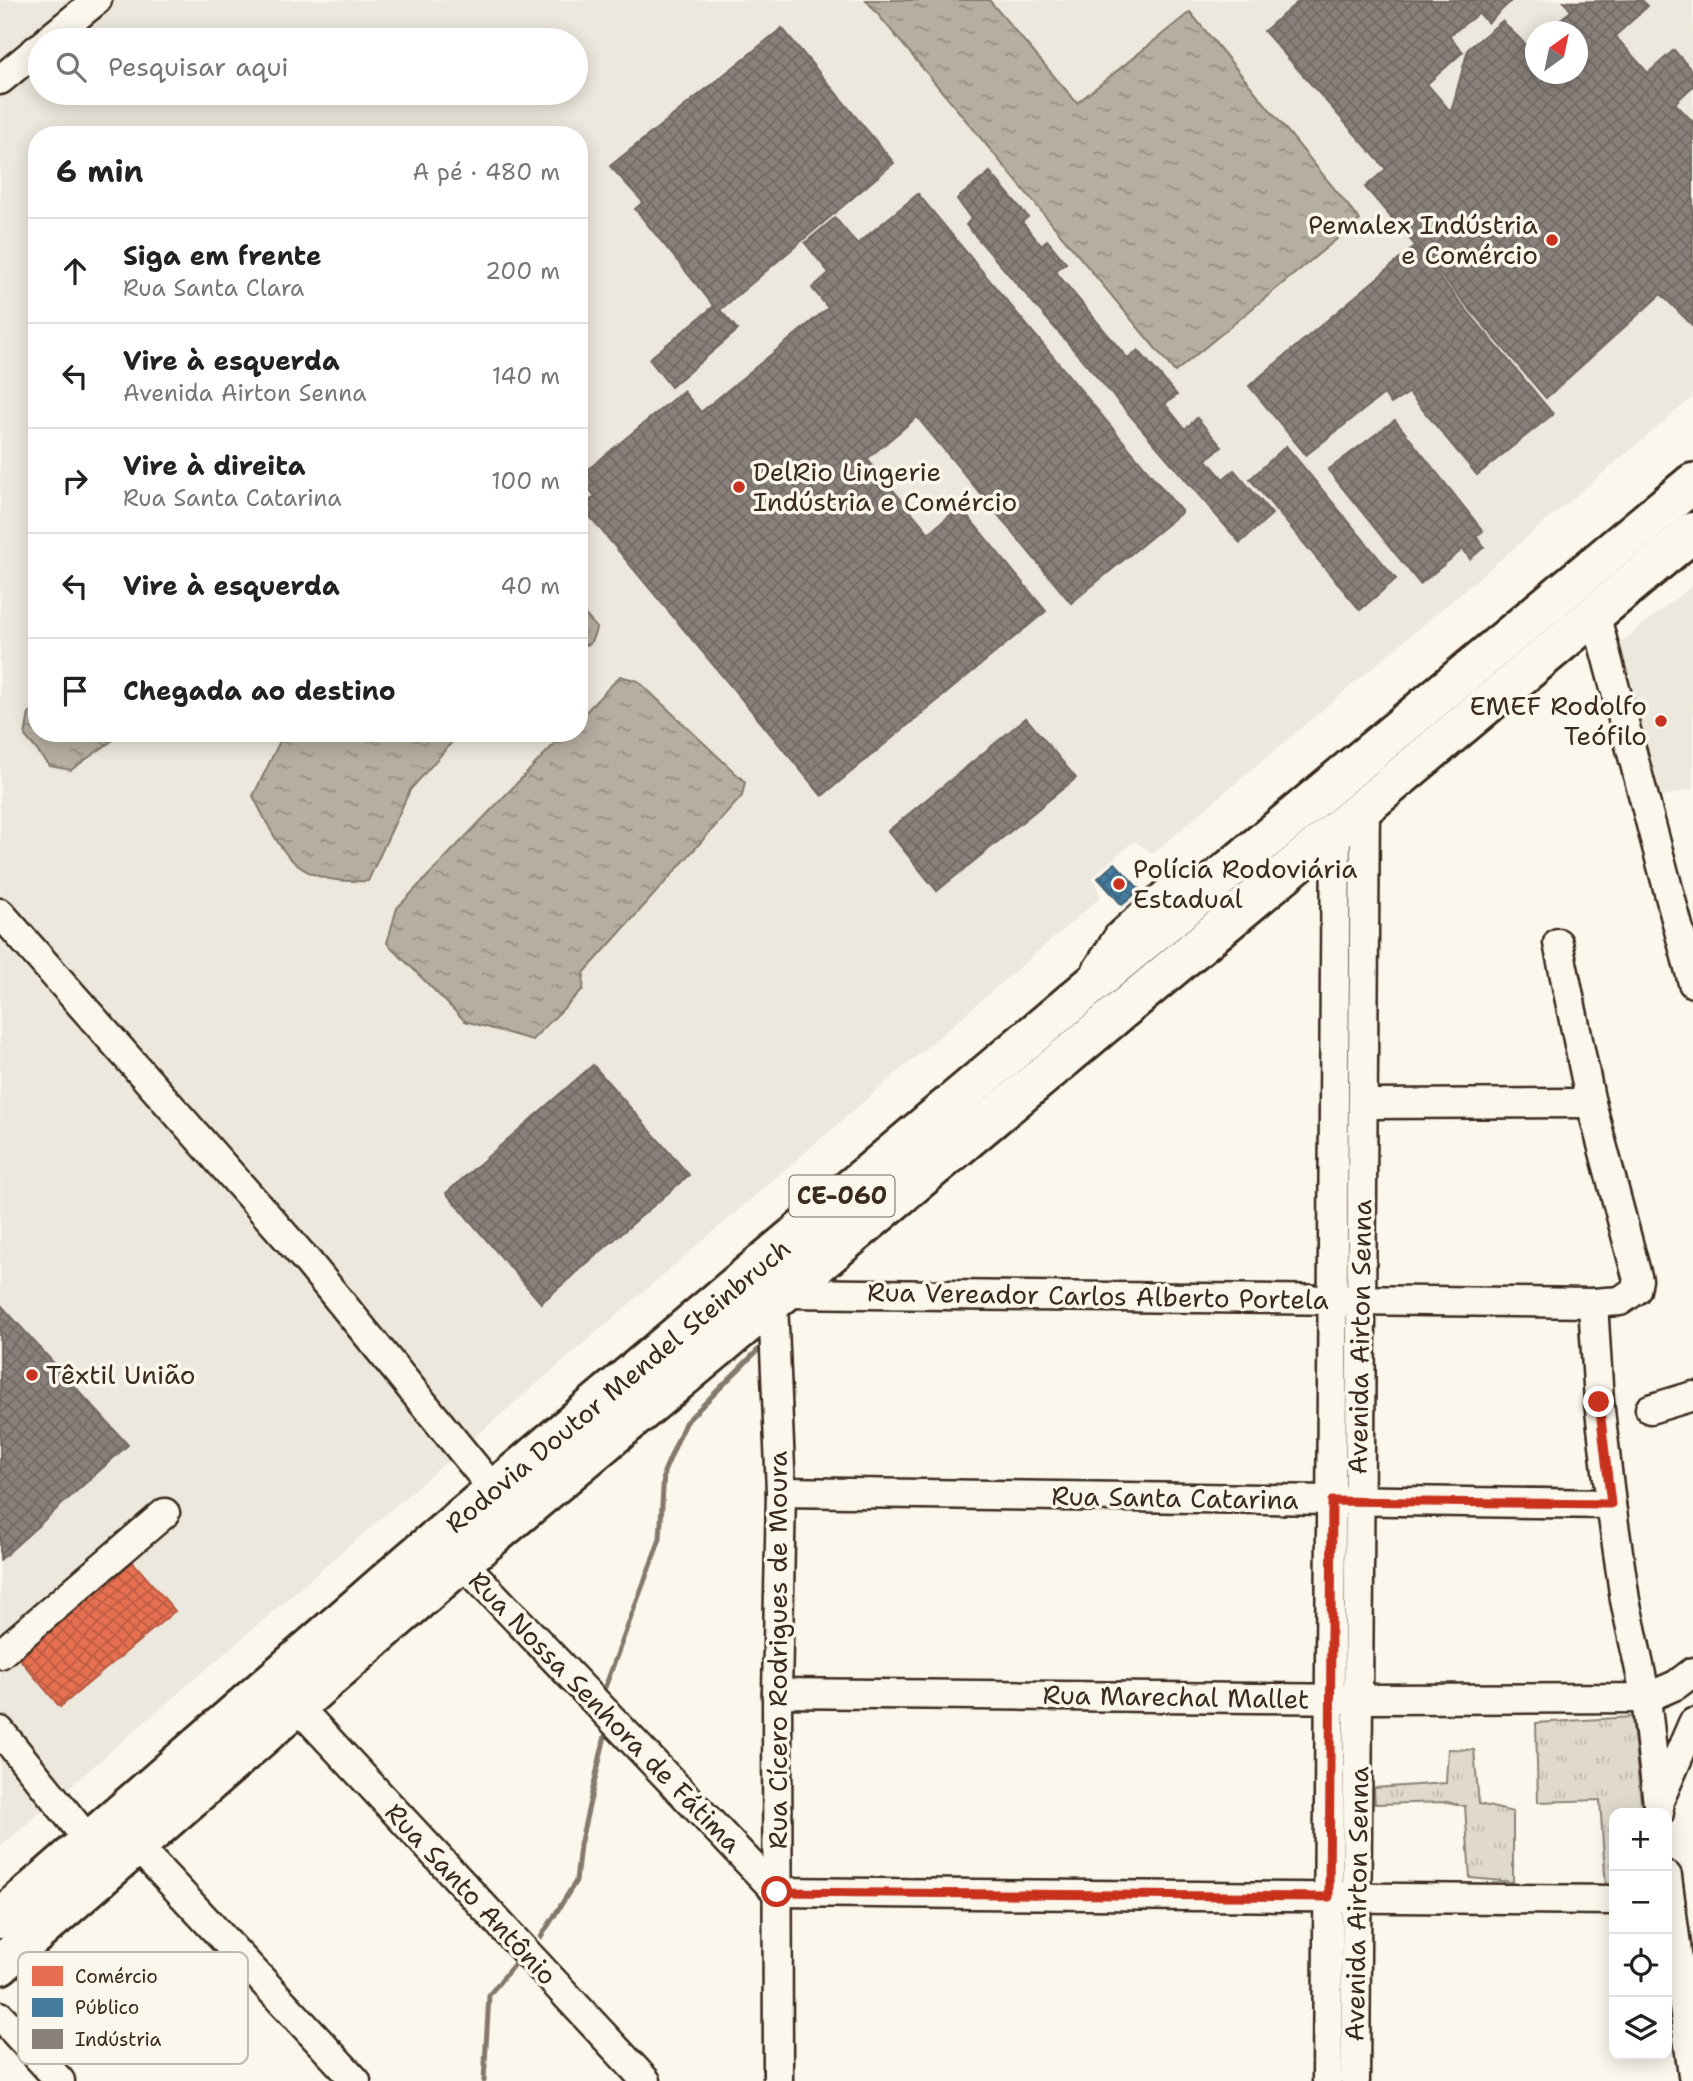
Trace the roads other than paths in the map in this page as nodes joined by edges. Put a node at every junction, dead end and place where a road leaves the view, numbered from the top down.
1 (97, 0) edge
2 (63, 28) edge
3 (28, 57) edge
4 (0, 80) edge
5 (1693, 483) edge
6 (1693, 532) edge
7 (1595, 613) junction
8 (1365, 804) junction
9 (1336, 830) junction
10 (1225, 875) junction
11 (0, 914) edge
12 (1206, 914) junction
13 (1558, 943) dead end
14 (1099, 979) junction
15 (1693, 983) edge
16 (1136, 998) junction
17 (1591, 1103) junction
18 (1364, 1104) junction
19 (1363, 1142) junction
20 (1334, 1143) junction
21 (779, 1298) junction
22 (1347, 1299) junction
23 (1592, 1303) junction
24 (1693, 1396) edge
25 (1650, 1409) dead end
26 (494, 1490) junction
27 (781, 1492) junction
28 (1345, 1501) junction
29 (1611, 1504) junction
30 (165, 1513) dead end
31 (461, 1562) junction
32 (0, 1654) edge
33 (1693, 1672) edge
34 (777, 1693) junction
35 (1330, 1698) junction
36 (1646, 1698) junction
37 (1360, 1699) junction
38 (297, 1706) junction
39 (1693, 1723) edge
40 (0, 1731) edge
41 (1659, 1808) edge
42 (89, 1841) junction
43 (137, 1846) junction
44 (777, 1892) junction
45 (1329, 1897) junction
46 (1357, 1897) junction
47 (1609, 1900) edge
48 (0, 1919) edge
49 (1672, 1921) edge
50 (236, 1952) edge
51 (0, 1965) edge
52 (248, 1965) edge
53 (0, 2016) edge
54 (18, 2036) edge
55 (44, 2064) edge
56 (1693, 2076) edge
57 (636, 2078) edge
58 (60, 2081) edge
59 (356, 2081) edge
60 (778, 2081) edge
61 (1327, 2081) edge
62 (1355, 2081) edge

1 - 2 street
3 - 4 street
5 - 10 highway, Rodovia Doutor Mendel Steinbruch / CE-060
6 - 7 highway, Rodovia Doutor Mendel Steinbruch / CE-060
7 - 8 highway, Rodovia Doutor Mendel Steinbruch / CE-060
7 - 15 street
8 - 9 highway, Rodovia Doutor Mendel Steinbruch / CE-060
8 - 18 street, Avenida Airton Senna
9 - 12 highway, Rodovia Doutor Mendel Steinbruch / CE-060
9 - 20 street, Avenida Airton Senna
10 - 12 highway, Rodovia Doutor Mendel Steinbruch / CE-060
10 - 14 street
11 - 26 street
12 - 14 highway, Rodovia Doutor Mendel Steinbruch / CE-060
12 - 16 highway, Rodovia Doutor Mendel Steinbruch / CE-060
13 - 17 street
14 - 16 street
14 - 26 highway, Rodovia Doutor Mendel Steinbruch / CE-060
16 - 21 highway, Rodovia Doutor Mendel Steinbruch / CE-060
17 - 18 street
17 - 23 street, Rua Vereador Carlos Alberto Portela
18 - 19 street, Avenida Airton Senna
19 - 20 street
19 - 22 street, Avenida Airton Senna
20 - 22 street, Avenida Airton Senna
21 - 22 street, Rua Vereador Carlos Alberto Portela
21 - 27 street, Rua Cícero Rodrigues de Moura
21 - 31 highway, Rodovia Doutor Mendel Steinbruch / CE-060
22 - 23 street, Rua Vereador Carlos Alberto Portela
22 - 28 street, Avenida Airton Senna
23 - 29 street
24 - 25 street
26 - 42 highway, Rodovia Doutor Mendel Steinbruch / CE-060
27 - 28 street, Rua Santa Catarina
27 - 34 street, Rua Cícero Rodrigues de Moura
28 - 29 street, Rua Santa Catarina
28 - 35 street, Avenida Airton Senna
28 - 37 street, Avenida Airton Senna
29 - 36 street
30 - 32 street
31 - 38 highway, Rodovia Doutor Mendel Steinbruch / CE-060
31 - 44 street, Rua Nossa Senhora de Fátima
33 - 36 street, Rua Marechal Mallet
34 - 35 street, Rua Marechal Mallet
34 - 44 street, Rua Cícero Rodrigues de Moura
35 - 37 street, Rua Marechal Mallet
35 - 45 street, Avenida Airton Senna
36 - 37 street, Rua Marechal Mallet
36 - 41 street
37 - 46 street, Avenida Airton Senna
38 - 43 highway, Rodovia Doutor Mendel Steinbruch / CE-060
38 - 57 street, Rua Santo Antônio
39 - 41 street
40 - 42 street
42 - 48 highway, Rodovia Doutor Mendel Steinbruch / CE-060
43 - 50 street
43 - 51 highway, Rodovia Doutor Mendel Steinbruch / CE-060
44 - 45 street
44 - 60 street, Rua Cícero Rodrigues de Moura
45 - 46 street
45 - 61 street, Avenida Airton Senna
46 - 47 street
46 - 62 street, Avenida Airton Senna
49 - 56 street
52 - 59 street
53 - 54 street
55 - 58 street

